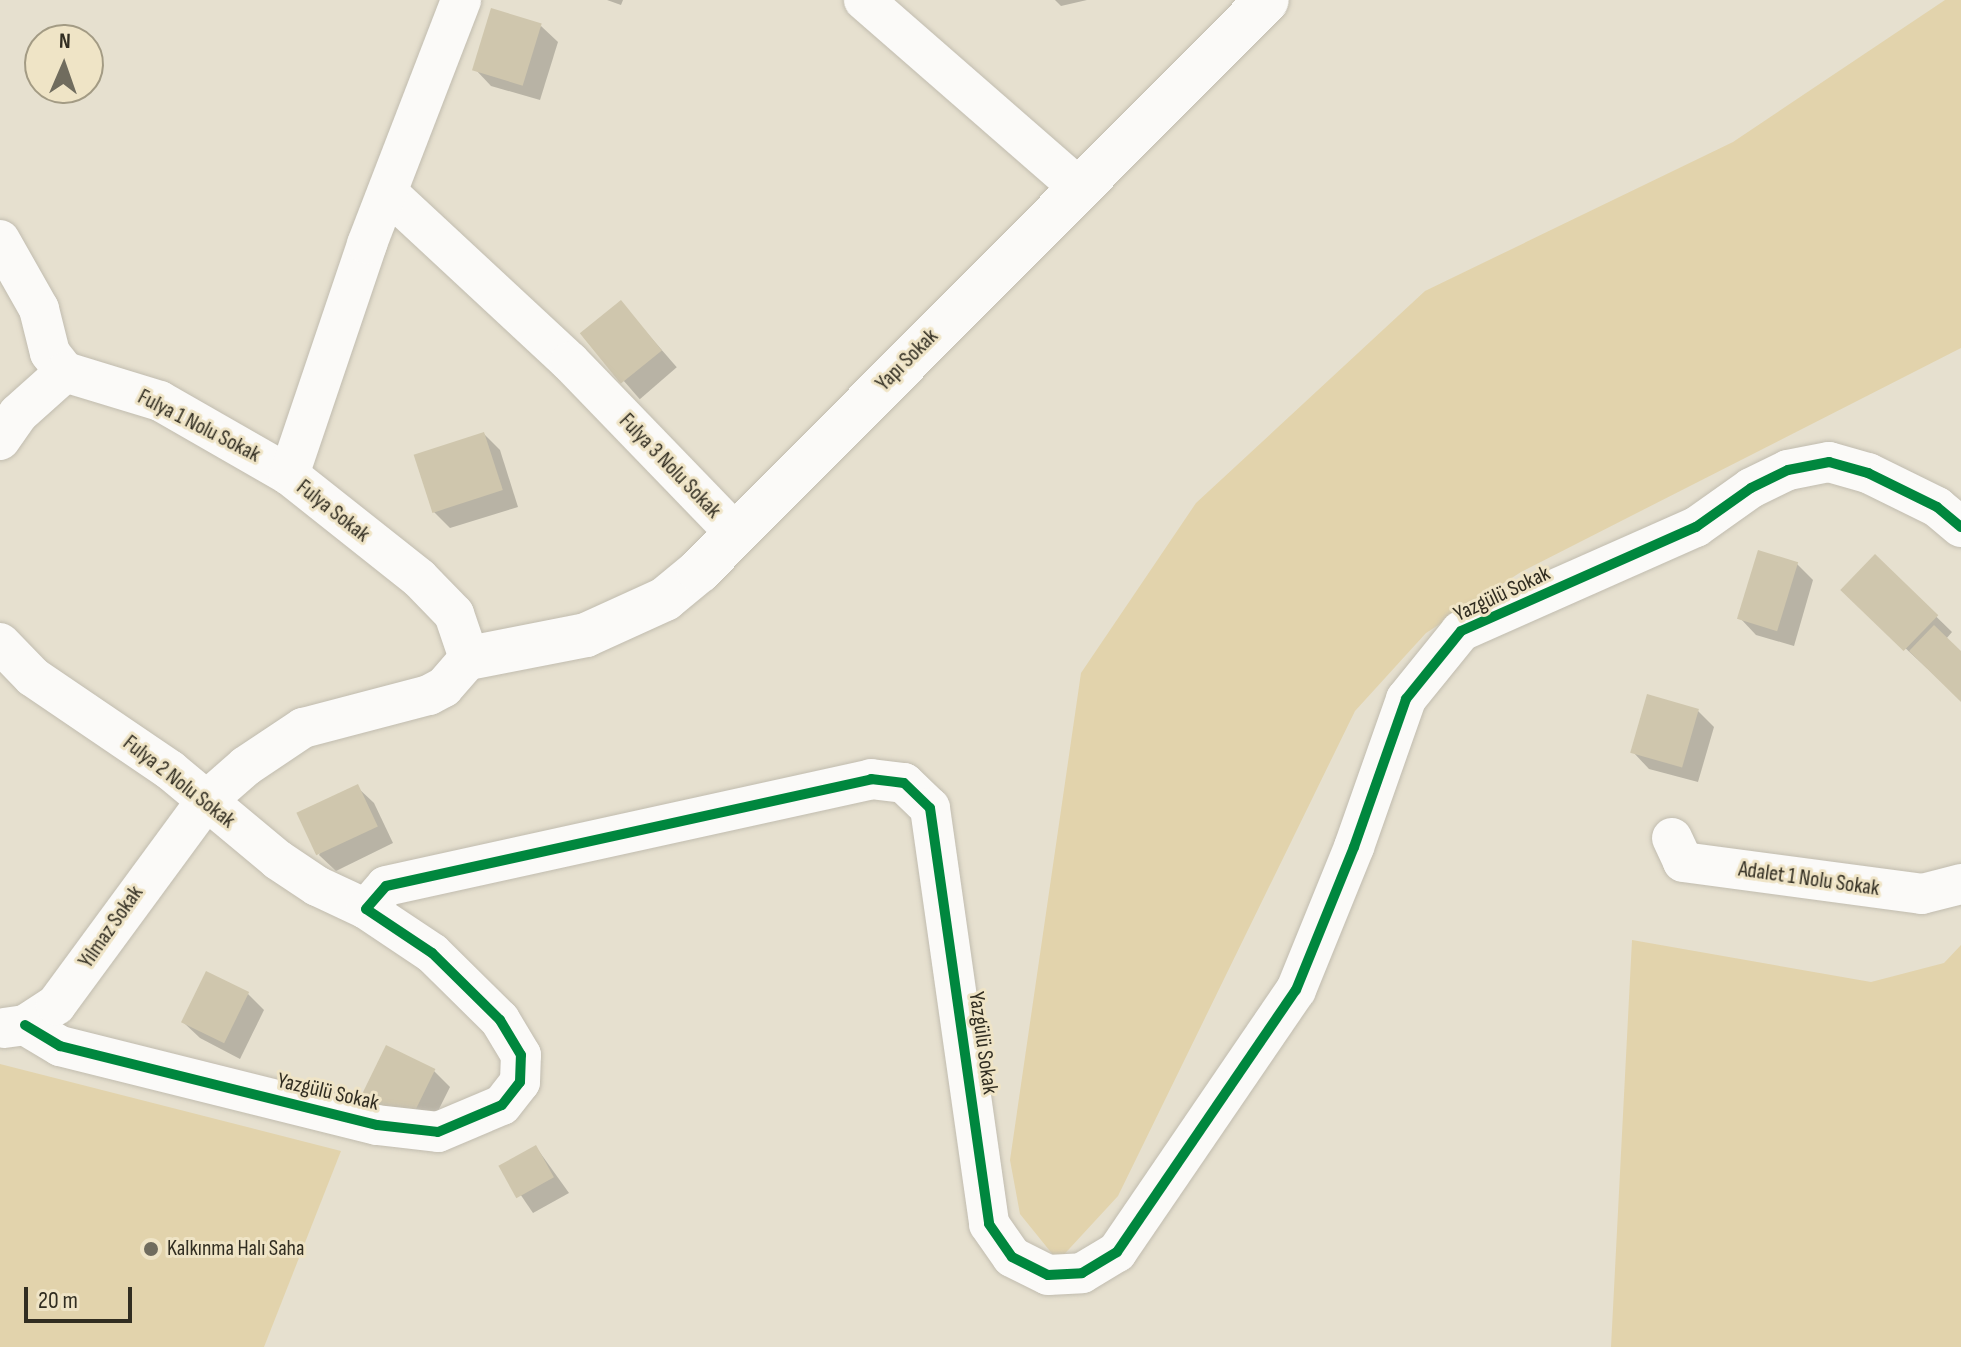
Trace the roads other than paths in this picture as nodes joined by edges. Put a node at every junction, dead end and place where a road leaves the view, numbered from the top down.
1 (461, 0) edge
2 (864, 0) edge
3 (1267, 0) edge
4 (1081, 189) junction
5 (388, 193) junction
6 (0, 240) edge
7 (65, 372) junction
8 (0, 440) edge
9 (289, 475) junction
10 (1961, 527) edge
11 (733, 531) junction
12 (0, 643) edge
13 (469, 658) junction
14 (206, 801) junction
15 (1672, 838) dead end
16 (1961, 884) edge
17 (366, 909) junction
18 (13, 1027) edge

1 - 5 street, Fulya Sokak
2 - 4 street
3 - 4 street, Yapı Sokak
4 - 11 street, Yapı Sokak
5 - 9 street, Fulya Sokak
5 - 11 street, Fulya 3 Nolu Sokak
6 - 7 street
7 - 8 street
7 - 9 street, Fulya 1 Nolu Sokak
9 - 13 street, Fulya Sokak
10 - 17 street, Yazgülü Sokak
11 - 13 street, Fulya 3 Nolu Sokak
12 - 14 street, Fulya 2 Nolu Sokak
13 - 14 street
14 - 17 street, Fulya 2 Nolu Sokak
14 - 18 street, Yılmaz Sokak
15 - 16 street, Adalet 1 Nolu Sokak
17 - 18 street, Yazgülü Sokak

